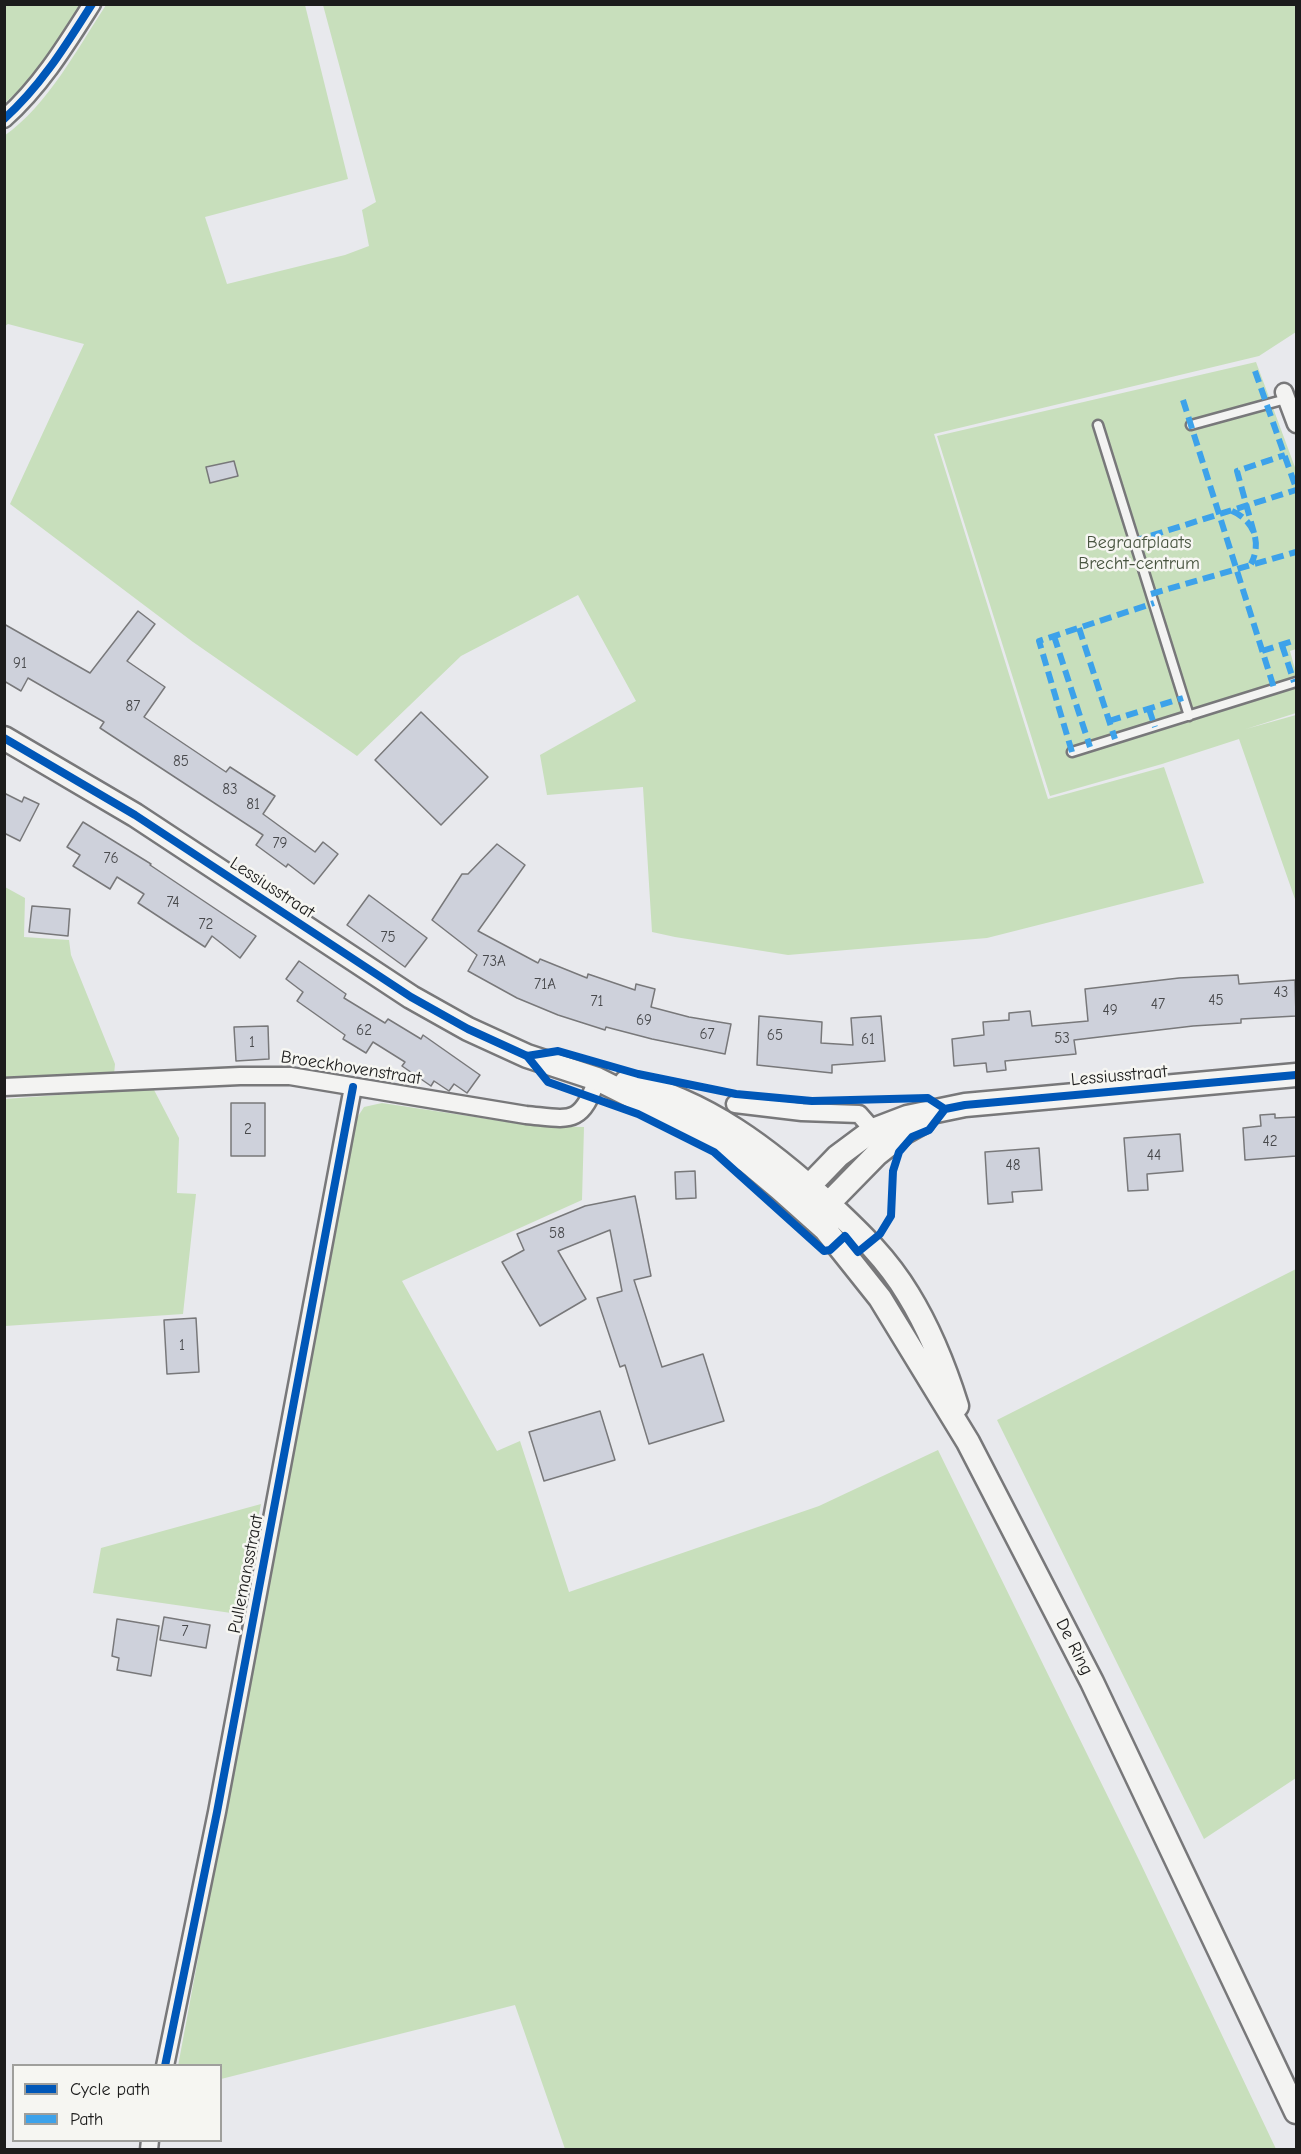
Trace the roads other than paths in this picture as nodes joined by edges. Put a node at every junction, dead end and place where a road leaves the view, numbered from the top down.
1 (92, 4) edge
2 (4, 119) edge
3 (1285, 396) joint
4 (1191, 424) dead end
5 (1296, 424) edge
6 (1098, 425) dead end
7 (1296, 682) edge
8 (1189, 716) junction
9 (4, 738) edge
10 (1072, 752) dead end
11 (1296, 1075) edge
12 (597, 1079) junction
13 (4, 1087) edge
14 (353, 1088) junction
15 (735, 1104) dead end
16 (945, 1109) junction
17 (873, 1130) junction
18 (809, 1186) junction
19 (828, 1204) junction
20 (805, 1210) junction
21 (968, 1442) junction
22 (165, 2064) edge
23 (1296, 2112) edge

1 - 2 street
3 - 4 lane
3 - 5 street
6 - 8 lane
7 - 8 lane
8 - 10 lane
9 - 12 main road, Lessiusstraat
11 - 16 main road, Lessiusstraat
12 - 14 street, Broeckhovenstraat
12 - 18 main road, Lessiusstraat
12 - 20 main road, Lessiusstraat
13 - 14 street, Broeckhovenstraat
14 - 22 street, Pullemansstraat
15 - 17 street
16 - 17 main road, Lessiusstraat
16 - 19 main road, Lessiusstraat
17 - 18 main road, Lessiusstraat
18 - 19 main road
18 - 20 main road
19 - 20 main road
19 - 21 main road
20 - 21 main road, De Ring
21 - 23 main road, De Ring

